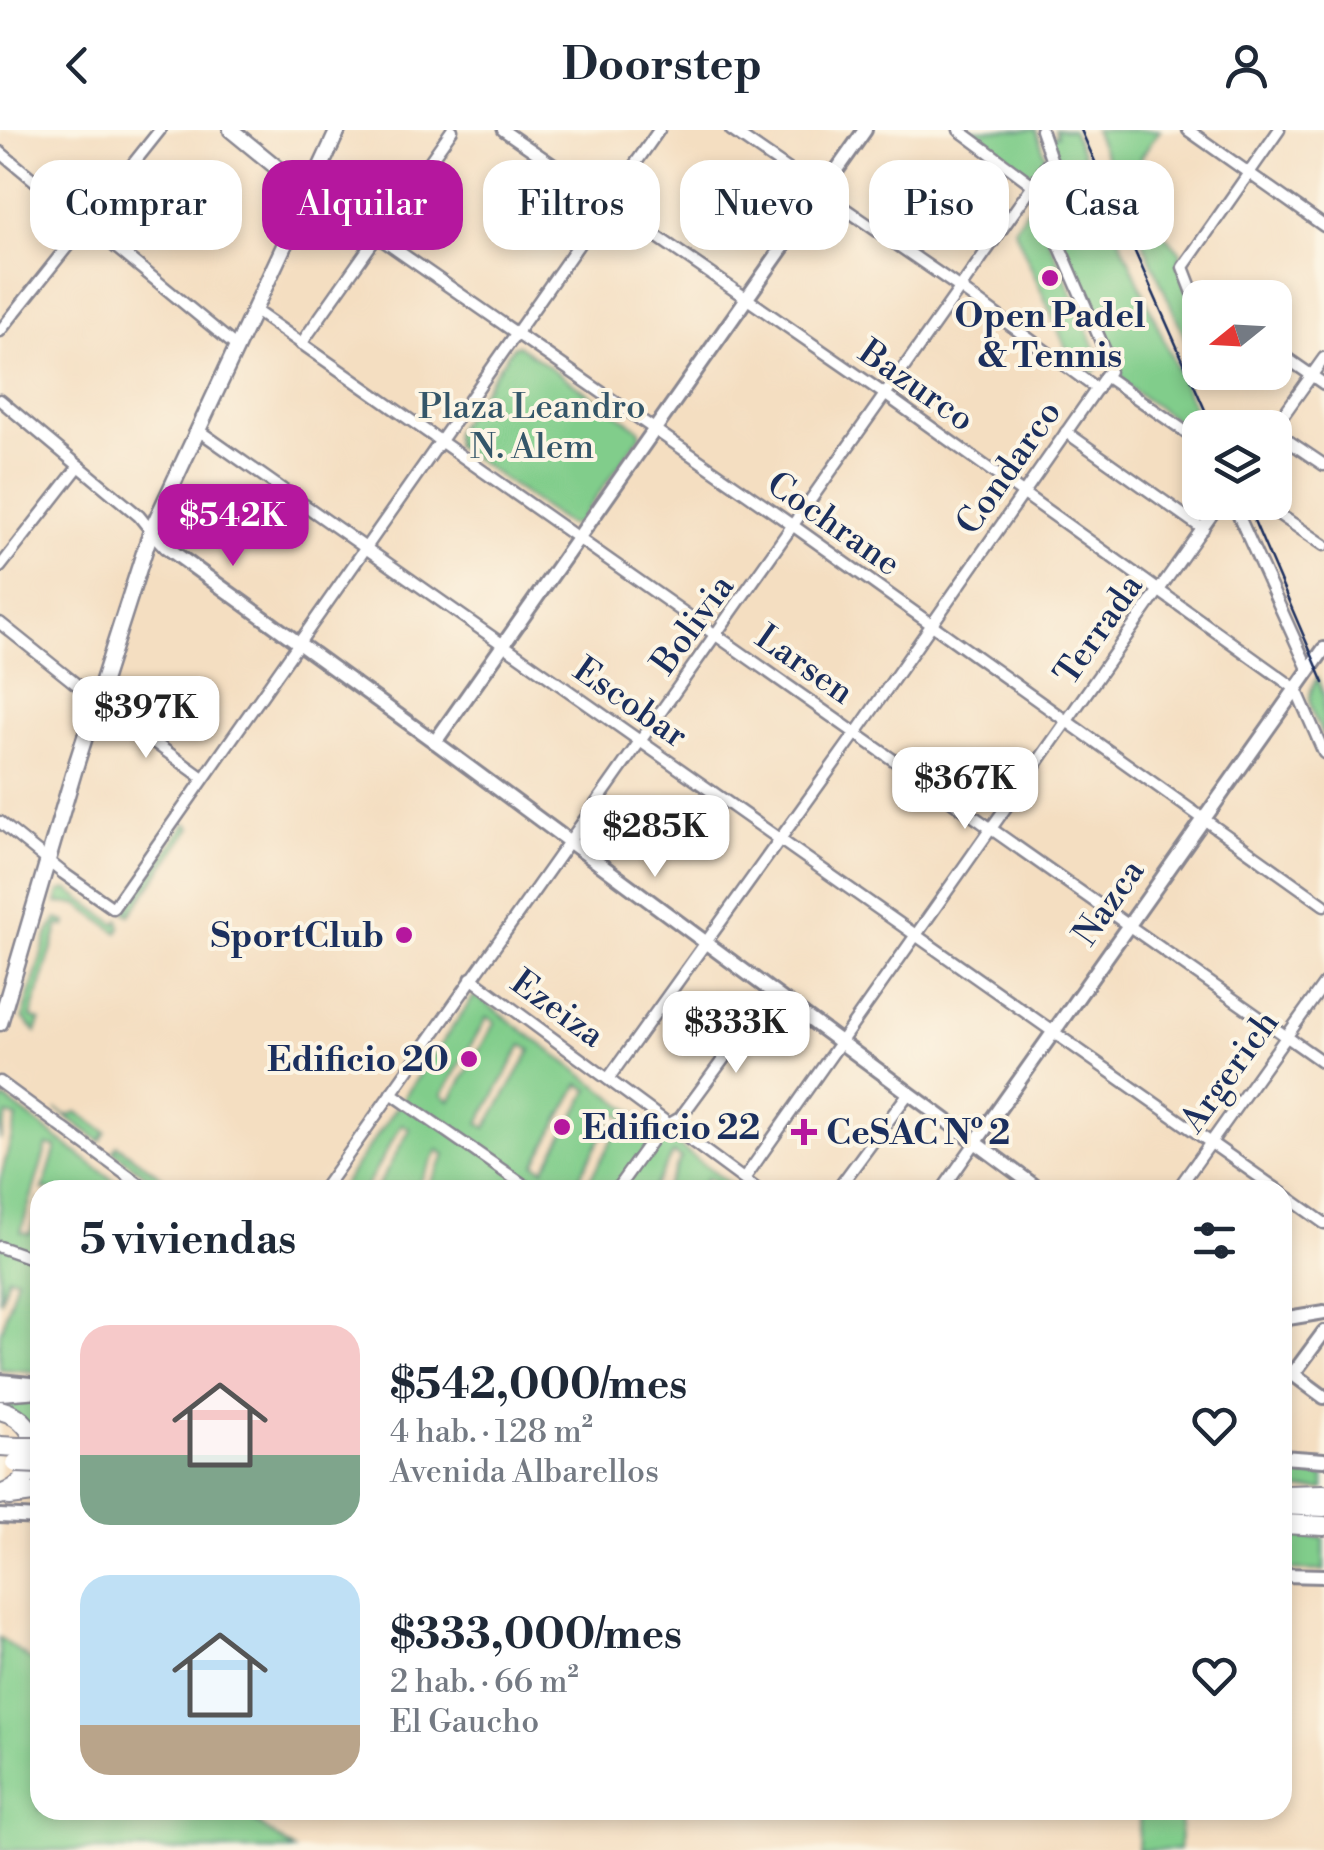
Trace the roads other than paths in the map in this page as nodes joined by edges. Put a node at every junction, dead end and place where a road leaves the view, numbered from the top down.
1 (160, 130) edge
2 (231, 130) edge
3 (338, 130) edge
4 (452, 130) edge
5 (503, 130) edge
6 (659, 130) edge
7 (731, 130) edge
8 (865, 130) edge
9 (959, 130) edge
10 (1042, 130) edge
11 (1188, 130) edge
12 (1279, 130) edge
13 (0, 152) edge
14 (136, 160) edge
15 (268, 160) edge
16 (324, 160) edge
17 (431, 160) edge
18 (546, 160) edge
19 (638, 160) edge
20 (774, 160) edge
21 (845, 160) edge
22 (1051, 160) edge
23 (1249, 174) junction
24 (30, 177) edge
25 (1029, 182) edge
26 (1029, 193) edge
27 (849, 212) edge
28 (1324, 226) edge
29 (660, 240) edge
30 (64, 250) edge
31 (119, 250) edge
32 (282, 250) edge
33 (368, 250) edge
34 (398, 250) edge
35 (573, 250) edge
36 (781, 250) edge
37 (1061, 250) edge
38 (1188, 280) edge
39 (960, 288) junction
40 (746, 299) junction
41 (254, 310) junction
42 (0, 331) edge
43 (514, 333) junction
44 (301, 344) junction
45 (236, 347) junction
46 (1324, 358) edge
47 (1292, 361) edge
48 (1312, 375) junction
49 (1105, 376) junction
50 (1324, 384) edge
51 (1097, 389) junction
52 (886, 396) junction
53 (0, 400) edge
54 (1288, 410) edge
55 (1182, 429) edge
56 (198, 430) junction
57 (653, 431) junction
58 (1066, 432) junction
59 (441, 440) junction
60 (1292, 442) edge
61 (1324, 465) edge
62 (79, 466) junction
63 (1024, 495) junction
64 (1209, 520) edge
65 (1241, 520) edge
66 (1287, 520) edge
67 (794, 527) junction
68 (1203, 530) junction
69 (151, 531) junction
70 (579, 538) junction
71 (1324, 545) edge
72 (366, 546) junction
73 (0, 567) edge
74 (1159, 589) junction
75 (0, 623) edge
76 (931, 625) junction
77 (717, 636) junction
78 (298, 643) junction
79 (502, 645) junction
80 (1324, 649) edge
81 (1309, 672) junction
82 (1296, 690) junction
83 (96, 700) junction
84 (1067, 722) junction
85 (856, 733) junction
86 (436, 742) junction
87 (641, 742) junction
88 (1324, 753) edge
89 (203, 778) junction
90 (1204, 819) junction
91 (0, 822) edge
92 (991, 828) junction
93 (778, 839) junction
94 (567, 842) junction
95 (48, 860) junction
96 (1324, 905) edge
97 (1128, 925) junction
98 (916, 936) junction
99 (706, 944) junction
100 (471, 978) junction
101 (1324, 984) edge
102 (772, 993) junction
103 (0, 1024) edge
104 (1054, 1032) junction
105 (1287, 1037) junction
106 (840, 1043) junction
107 (1324, 1063) edge
108 (608, 1078) junction
109 (0, 1082) edge
110 (391, 1093) junction
111 (908, 1094) junction
112 (668, 1124) junction
113 (976, 1143) junction
114 (1211, 1143) junction
115 (744, 1179) joint
116 (133, 1180) edge
117 (330, 1180) edge
118 (517, 1180) edge
119 (623, 1180) edge
120 (844, 1180) edge
121 (949, 1180) edge
122 (1026, 1180) edge
123 (1185, 1180) edge
124 (1263, 1180) edge
125 (1292, 1200) edge
126 (1324, 1222) edge
127 (0, 1247) edge
128 (30, 1258) edge
129 (1324, 1312) edge
130 (1292, 1317) edge
131 (1324, 1332) edge
132 (1292, 1366) edge
133 (1292, 1373) edge
134 (0, 1382) edge
135 (30, 1386) edge
136 (30, 1389) edge
137 (0, 1393) edge
138 (1324, 1397) edge
139 (0, 1410) edge
140 (30, 1435) edge
141 (1292, 1458) edge
142 (1324, 1460) edge
143 (30, 1472) edge
144 (30, 1493) edge
145 (1324, 1494) edge
146 (0, 1495) edge
147 (1292, 1496) edge
148 (1292, 1506) edge
149 (1324, 1508) edge
150 (0, 1516) edge
151 (30, 1518) edge
152 (1292, 1524) edge
153 (1324, 1526) edge
154 (1292, 1575) edge
155 (1324, 1576) edge

1 - 14 street
2 - 15 main road
3 - 16 main road
4 - 17 street
5 - 18 street, Bazurco
6 - 19 street
7 - 20 street
8 - 21 street
9 - 25 street
10 - 22 street
11 - 23 street
12 - 23 street
13 - 24 street
23 - 28 street
23 - 38 street
26 - 39 street, Bolivia
27 - 39 street
29 - 40 street, Bazurco
30 - 42 street
31 - 45 street
32 - 41 main road
33 - 44 street
34 - 43 street, Cochrane
35 - 43 street
36 - 40 street
37 - 49 street
39 - 51 street
39 - 52 street, Bolivia
40 - 52 street, Bazurco
40 - 57 street
41 - 44 street, Larsen
41 - 45 main road
43 - 57 street, Cochrane
43 - 59 street
44 - 59 street, Larsen
45 - 56 main road
46 - 48 street
47 - 48 street
48 - 50 street
48 - 54 street
49 - 51 street, Condarco
49 - 55 street
51 - 58 street, Condarco
52 - 63 street, Bazurco
52 - 67 street, Bolivia
53 - 62 street
56 - 69 main road
56 - 72 street, Escobar
57 - 67 street, Cochrane
57 - 70 street
58 - 63 street, Condarco
58 - 68 street
59 - 70 street, Larsen
59 - 72 street
60 - 61 street
62 - 69 street
62 - 73 street
63 - 74 street, Bazurco
63 - 76 street, Condarco
64 - 68 street, Terrada
65 - 81 street
66 - 71 street
67 - 76 street, Cochrane
67 - 77 street, Bolivia
68 - 74 street, Terrada
69 - 78 street
69 - 83 main road
70 - 77 street, Larsen
70 - 79 street
72 - 78 street
72 - 79 street, Escobar
74 - 82 street, Bazurco
74 - 84 street, Terrada
75 - 83 street
76 - 84 street, Cochrane
76 - 85 street, Condarco
77 - 85 street, Larsen
77 - 87 street, Bolivia
78 - 86 street
78 - 89 street
79 - 86 street
79 - 87 street, Escobar
80 - 81 street, Nazca
81 - 82 street, Nazca
82 - 88 street
82 - 90 street, Nazca
83 - 89 street
83 - 95 main road
84 - 90 street, Cochrane
84 - 92 street, Terrada
85 - 92 street, Larsen
85 - 93 street, Condarco
86 - 94 street
87 - 93 street, Escobar
87 - 94 street, Bolivia
89 - 95 street
90 - 96 street, Cochrane
90 - 97 street, Nazca
91 - 95 street
92 - 97 street, Larsen
92 - 98 street, Terrada
93 - 98 street, Escobar
93 - 99 street, Condarco
94 - 99 street
94 - 100 street, Bolivia
95 - 103 main road
97 - 104 street, Nazca
97 - 105 street, Larsen
98 - 104 street, Escobar
98 - 106 street, Terrada
99 - 102 street
99 - 108 street, Condarco
100 - 108 street, Ezeiza
100 - 110 street, Bolivia
101 - 105 street, Argerich
102 - 106 street
102 - 112 street
104 - 113 street, Nazca
104 - 114 street, Escobar
105 - 107 street, Larsen
105 - 114 street, Argerich
106 - 111 street
106 - 115 street, Terrada
108 - 112 street, Ezeiza
109 - 116 street
110 - 117 street, Bolivia
110 - 118 street
111 - 113 street
111 - 120 street
112 - 115 street, Ezeiza
112 - 119 street
113 - 121 street, Nazca
113 - 122 street
114 - 123 street, Argerich
114 - 124 street, Escobar
125 - 126 street, Escobar
127 - 128 street
129 - 130 street
131 - 132 street
133 - 138 street
134 - 135 street
136 - 137 main road
139 - 140 highway
141 - 142 street
143 - 146 highway
144 - 146 highway
145 - 147 highway
148 - 149 highway
150 - 151 street
152 - 153 highway
154 - 155 street

